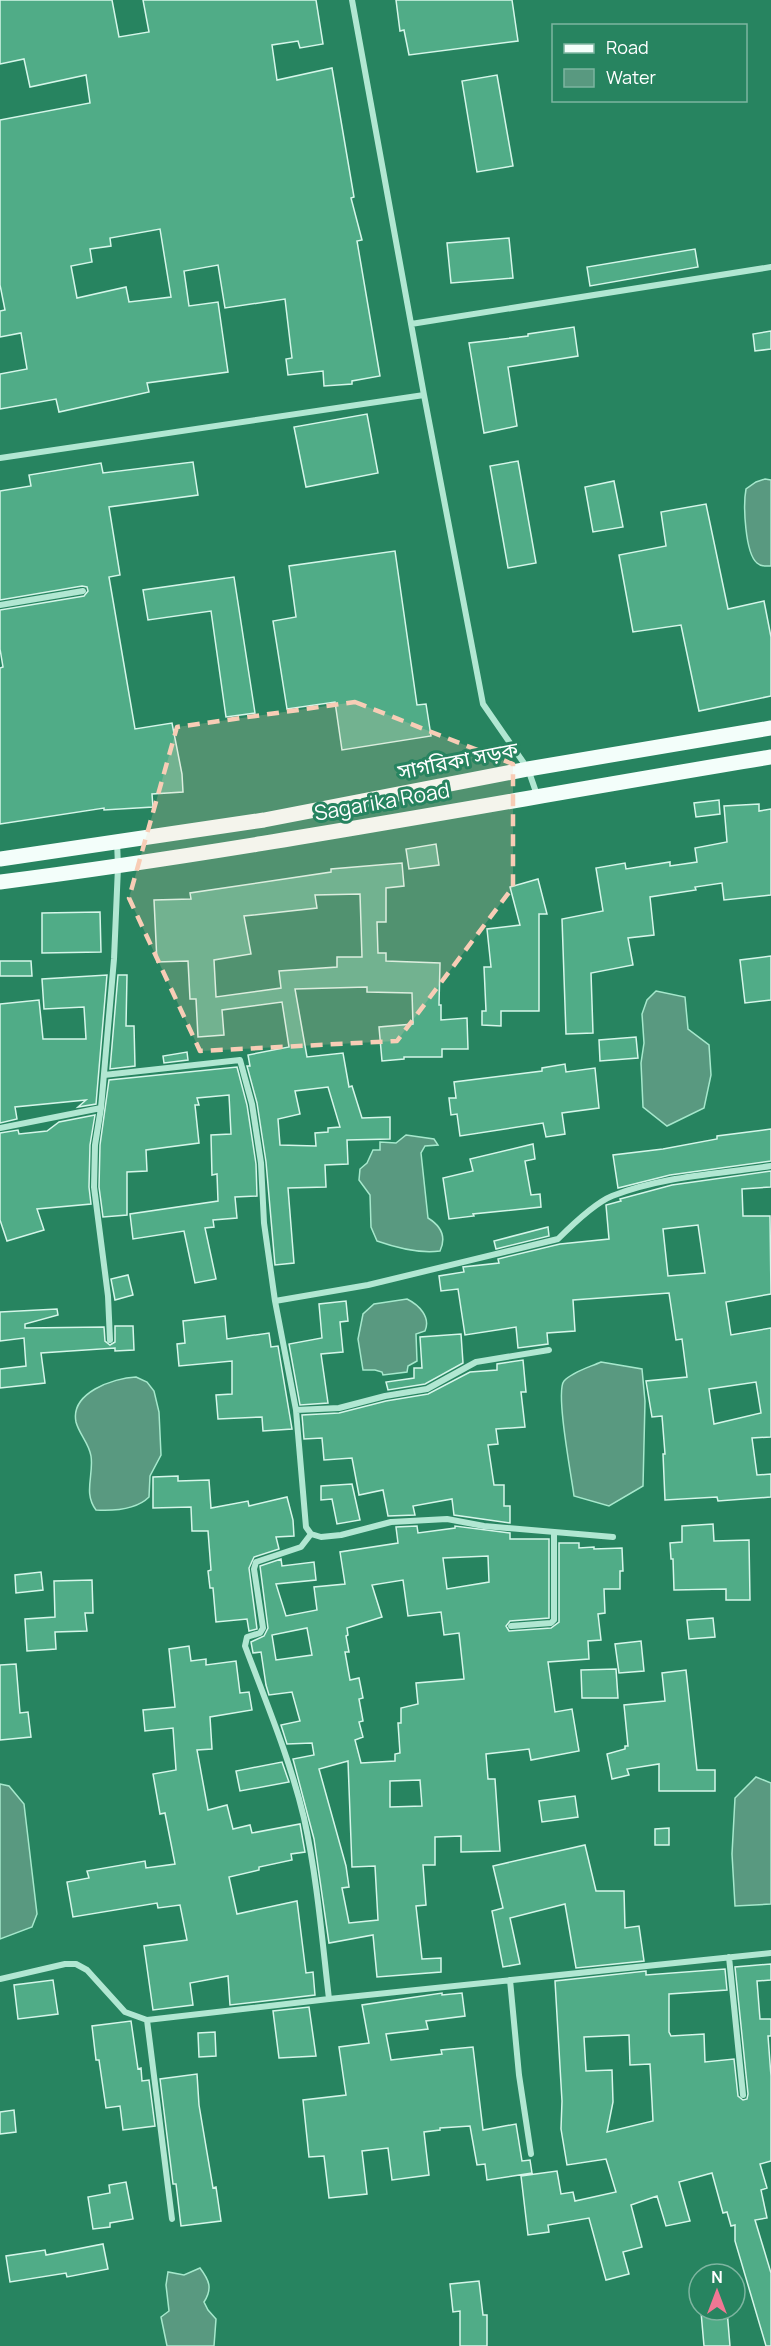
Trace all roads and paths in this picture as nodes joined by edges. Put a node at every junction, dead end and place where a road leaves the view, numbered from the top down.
1 (352, 0) edge
2 (771, 267) edge
3 (411, 324) junction
4 (424, 395) junction
5 (0, 458) edge
6 (82, 591) dead end
7 (0, 605) edge
8 (771, 728) edge
9 (771, 757) edge
10 (528, 769) junction
11 (537, 796) junction
12 (117, 841) junction
13 (0, 859) edge
14 (118, 867) junction
15 (0, 882) edge
16 (104, 1075) junction
17 (101, 1108) junction
18 (0, 1128) edge
19 (771, 1166) edge
20 (275, 1301) junction
21 (110, 1340) dead end
22 (549, 1350) dead end
23 (296, 1410) junction
24 (554, 1533) junction
25 (311, 1534) junction
26 (613, 1537) dead end
27 (512, 1626) dead end
28 (771, 1953) edge
29 (729, 1957) junction
30 (0, 1979) edge
31 (510, 1980) junction
32 (329, 1999) junction
33 (147, 2020) junction
34 (743, 2095) dead end
35 (531, 2154) dead end
36 (172, 2219) dead end

1 - 3 street
2 - 3 street
3 - 4 street
4 - 5 street
4 - 10 street
6 - 7 street
8 - 10 main road, সাগরিকা সড়ক
9 - 11 main road, Sagarika Road
10 - 11 street
10 - 12 main road, সাগরিকা সড়ক
11 - 14 main road, Sagarika Road
12 - 13 main road
12 - 14 street
14 - 15 main road, Sagarika Road
14 - 16 street
16 - 17 street
16 - 20 street
17 - 18 street
17 - 21 street
19 - 20 street
20 - 23 street
22 - 23 street
23 - 25 street
24 - 25 street
24 - 26 street
24 - 27 street
25 - 32 street
28 - 29 street
29 - 31 street
29 - 34 street
30 - 33 street
31 - 32 street
31 - 35 street
32 - 33 street
33 - 36 street

